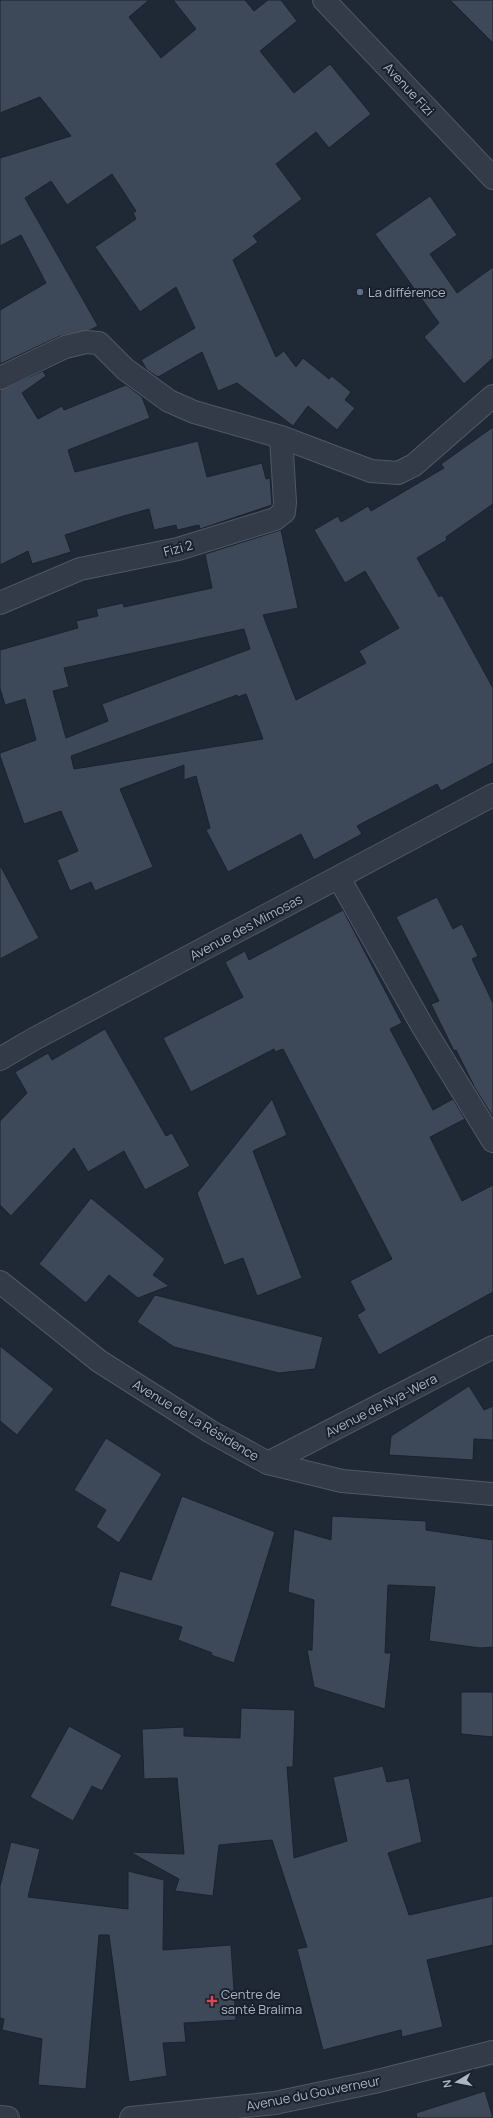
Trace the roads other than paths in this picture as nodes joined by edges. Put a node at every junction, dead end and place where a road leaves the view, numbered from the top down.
1 (324, 0) edge
2 (493, 178) edge
3 (0, 378) edge
4 (493, 396) edge
5 (281, 437) junction
6 (0, 603) edge
7 (493, 796) edge
8 (338, 878) junction
9 (0, 1059) edge
10 (493, 1141) edge
11 (0, 1282) edge
12 (493, 1347) edge
13 (268, 1462) junction
14 (493, 1494) edge
15 (493, 2052) edge
16 (0, 2117) edge
17 (8, 2118) edge
18 (131, 2118) edge

1 - 2 street, Avenue Fizi
3 - 5 street
4 - 5 street
5 - 6 street, Fizi 2
7 - 8 street, Avenue des Mimosas
8 - 9 street, Avenue des Mimosas
8 - 10 street
11 - 13 street, Avenue de La Résidence
12 - 13 street, Avenue de Nya-Wera
13 - 14 street, Avenue de La Résidence
15 - 18 street, Avenue du Gouverneur
16 - 17 street

